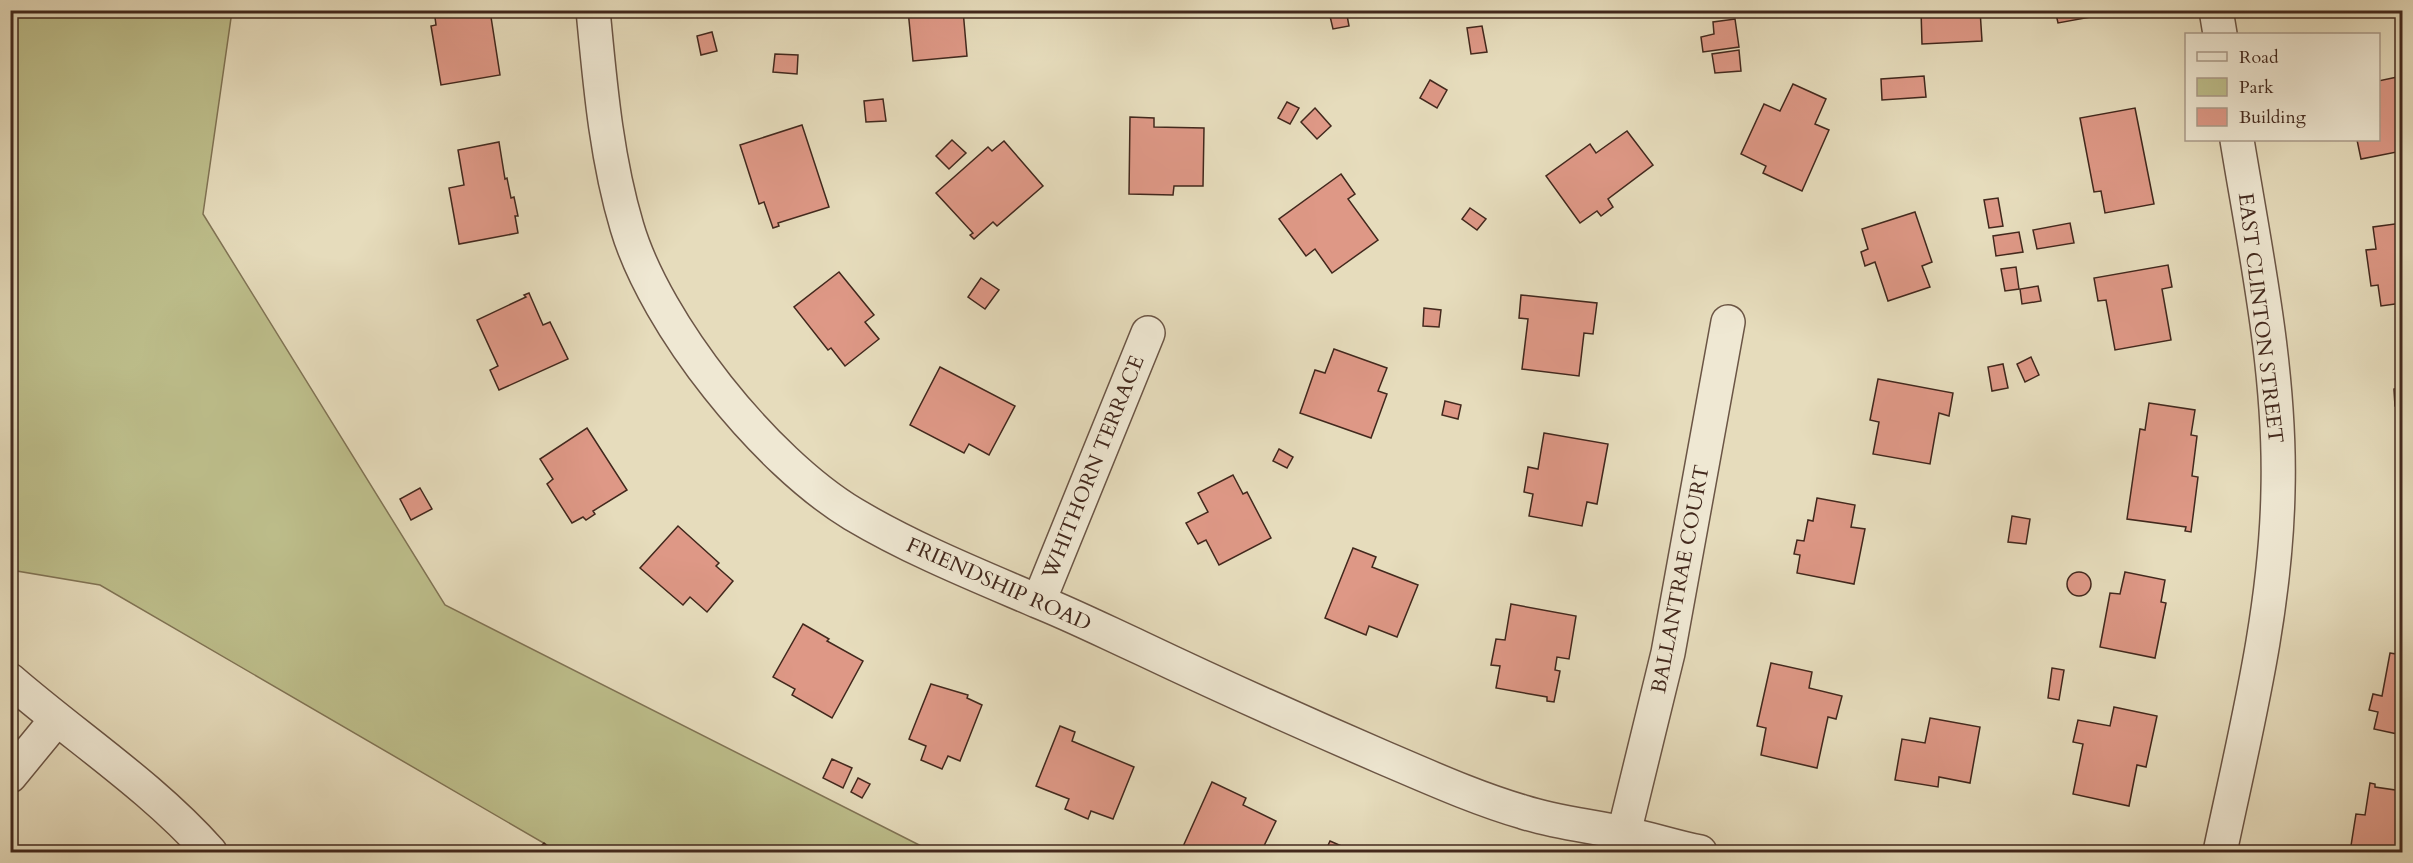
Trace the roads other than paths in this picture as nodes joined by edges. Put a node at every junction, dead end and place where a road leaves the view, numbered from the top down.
1 (593, 10) edge
2 (2216, 10) edge
3 (2220, 33) edge
4 (2237, 141) edge
5 (1728, 322) dead end
6 (1148, 333) dead end
7 (1039, 602) junction
8 (10, 680) edge
9 (57, 720) junction
10 (10, 776) edge
11 (1624, 833) junction
12 (210, 852) edge
13 (1700, 852) edge
14 (2220, 852) edge

1 - 7 street, FRIENDSHIP ROAD
2 - 3 street
4 - 14 street, EAST CLINTON STREET
5 - 11 street, BALLANTRAE COURT
6 - 7 street, WHITHORN TERRACE
7 - 11 street, FRIENDSHIP ROAD
8 - 9 street
9 - 10 street
9 - 12 street
11 - 13 street, FRIENDSHIP ROAD

